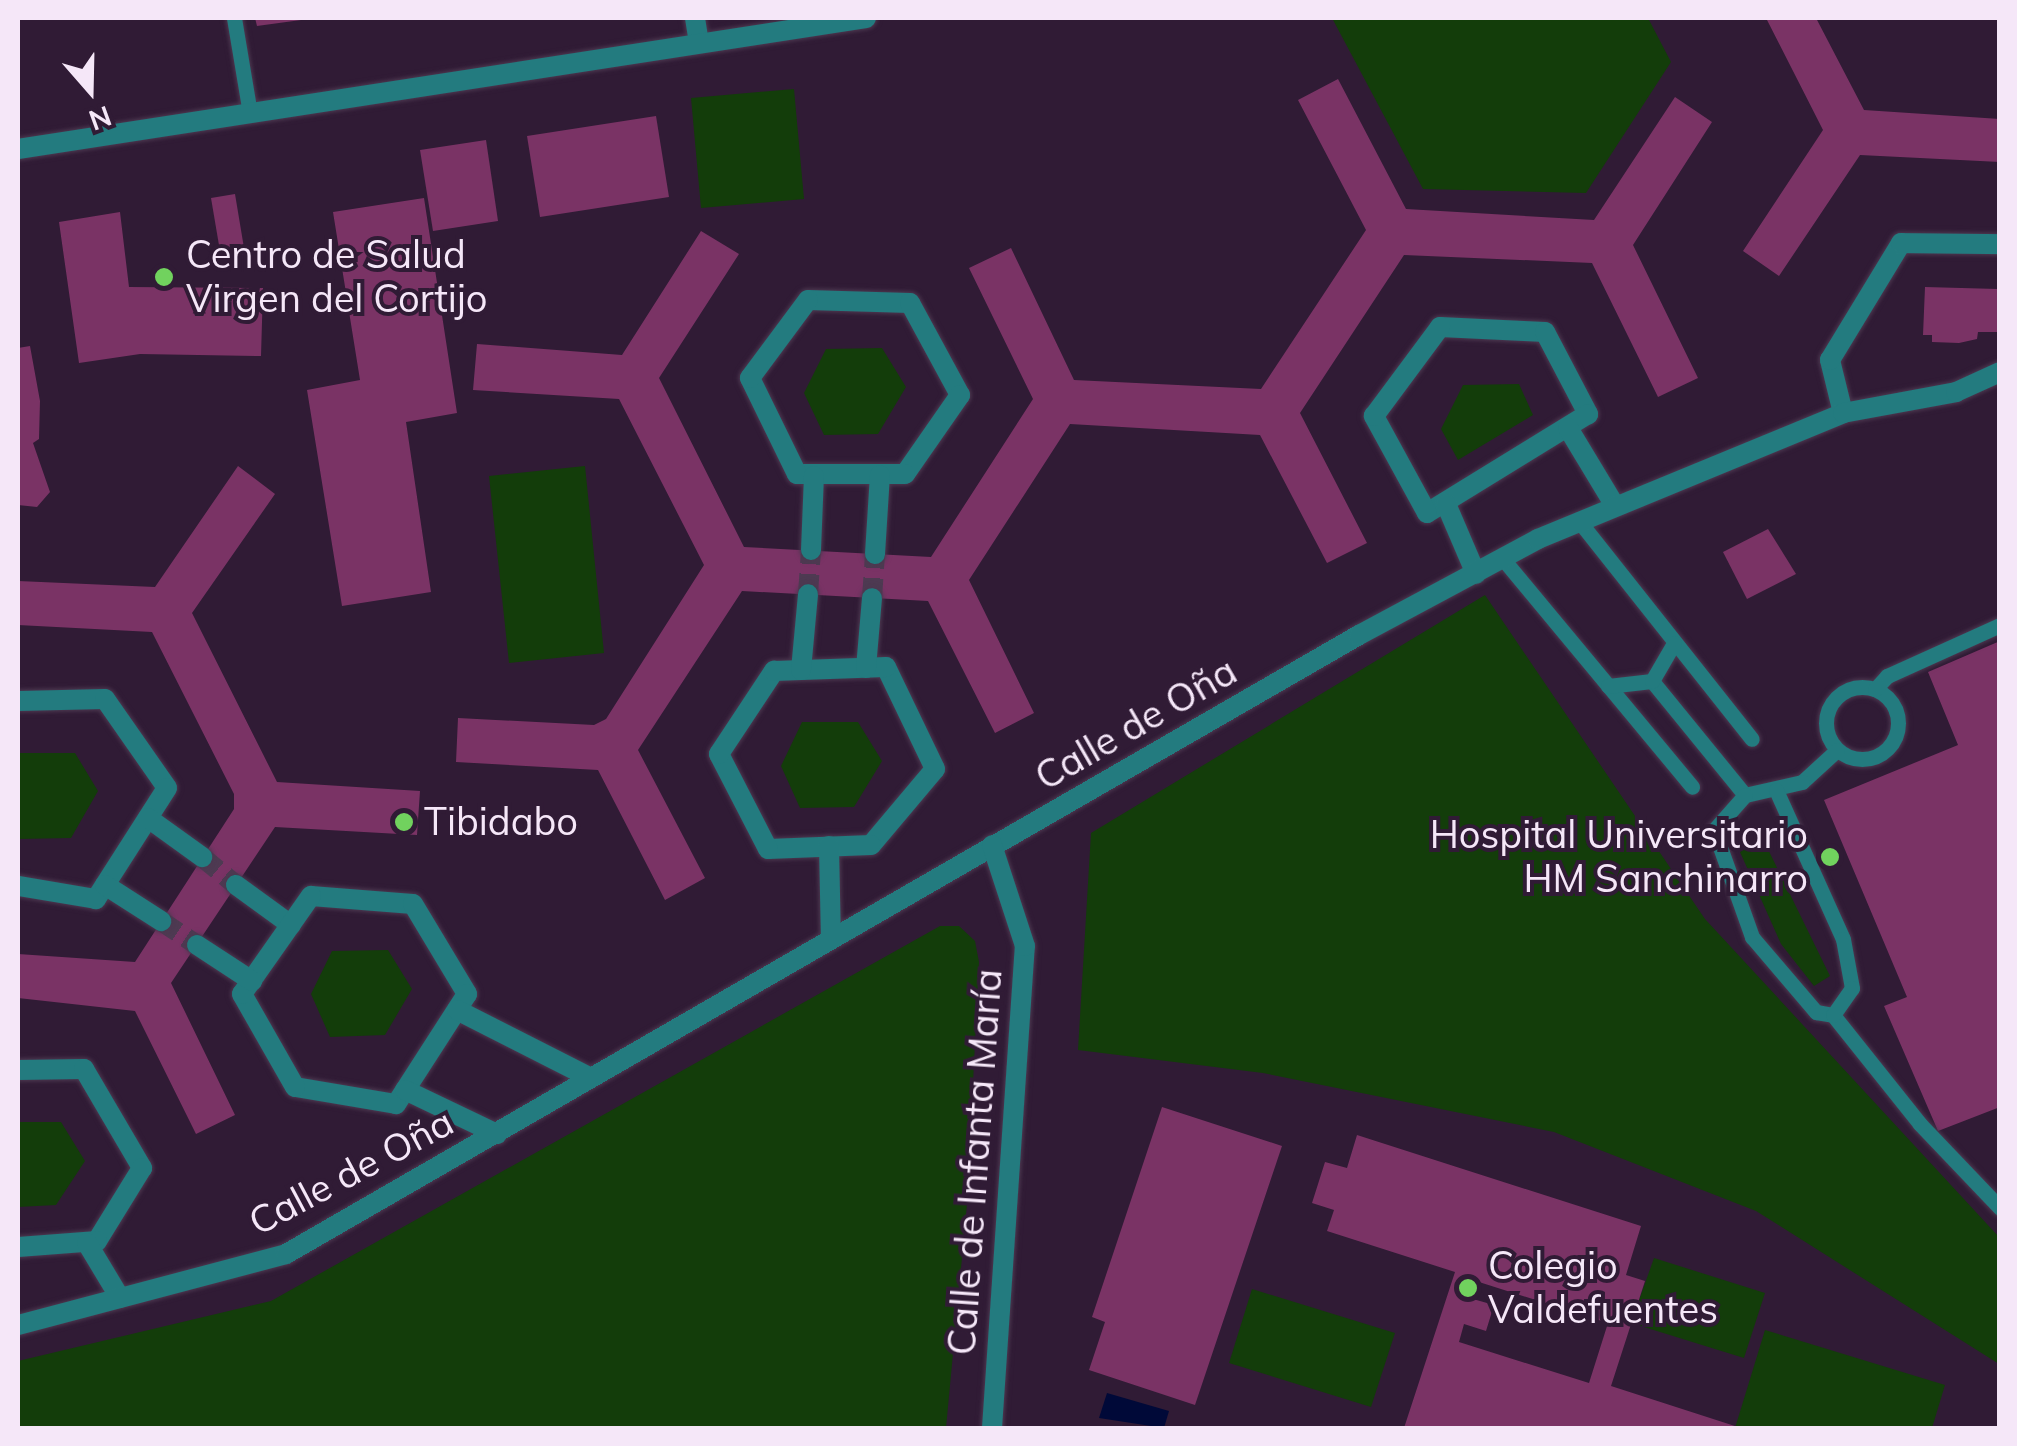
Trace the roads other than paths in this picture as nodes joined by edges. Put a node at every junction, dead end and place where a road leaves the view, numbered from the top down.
1 (234, 18) edge
2 (696, 18) edge
3 (866, 18) edge
4 (698, 43) junction
5 (250, 114) junction
6 (18, 149) edge
7 (2000, 244) edge
8 (2000, 372) edge
9 (1843, 413) junction
10 (1568, 428) junction
11 (880, 475) junction
12 (814, 476) junction
13 (1446, 504) junction
14 (1615, 506) junction
15 (1580, 521) junction
16 (811, 550) tunnel mouth
17 (875, 554) tunnel mouth
18 (1504, 560) junction
19 (1476, 574) junction
20 (808, 594) tunnel mouth
21 (872, 598) tunnel mouth
22 (2000, 626) edge
23 (1674, 643) junction
24 (866, 668) junction
25 (801, 670) junction
26 (1652, 680) junction
27 (1608, 686) junction
28 (1874, 689) junction
29 (18, 701) edge
30 (1752, 739) dead end
31 (1837, 750) junction
32 (1692, 787) dead end
33 (1776, 790) junction
34 (1745, 795) junction
35 (148, 818) junction
36 (992, 844) junction
37 (829, 846) junction
38 (202, 856) tunnel mouth
39 (105, 885) junction
40 (236, 885) tunnel mouth
41 (18, 886) edge
42 (161, 921) tunnel mouth
43 (290, 925) junction
44 (832, 938) junction
45 (197, 945) tunnel mouth
46 (252, 981) junction
47 (457, 1010) junction
48 (1834, 1015) junction
49 (18, 1070) edge
50 (589, 1077) junction
51 (405, 1090) junction
52 (497, 1134) junction
53 (2000, 1208) edge
54 (87, 1243) junction
55 (18, 1247) edge
56 (120, 1298) junction
57 (18, 1324) edge
58 (992, 1428) edge

1 - 5 lane
2 - 4 street
3 - 4 street
4 - 5 street
5 - 6 street
7 - 9 street
8 - 9 street, Calle de Oña
9 - 14 street, Calle de Oña
10 - 13 street
10 - 13 street
10 - 14 street
11 - 12 street
11 - 12 street
11 - 17 street
12 - 16 street
13 - 19 street
14 - 15 street, Calle de Oña
15 - 18 street, Calle de Oña
15 - 23 lane
18 - 19 street, Calle de Oña
18 - 27 lane
19 - 36 street, Calle de Oña
20 - 25 street
21 - 24 street
22 - 28 lane
23 - 26 lane
23 - 30 lane
24 - 25 street
24 - 37 street
25 - 37 street
26 - 27 lane
26 - 34 lane
27 - 32 lane
28 - 31 lane
28 - 31 lane
29 - 35 street
31 - 33 lane
33 - 34 lane
33 - 48 lane
34 - 48 lane
35 - 38 street
35 - 39 street
36 - 44 street, Calle de Oña
36 - 58 street, Calle de Infanta María
37 - 44 street
39 - 41 street
39 - 42 street
40 - 43 street
43 - 46 street
43 - 47 street
44 - 50 street, Calle de Oña
45 - 46 street
46 - 51 street, Calle de Oña
47 - 50 street
47 - 51 street, Calle de Oña
48 - 53 lane
49 - 54 street
50 - 52 street, Calle de Oña
51 - 52 street, Calle de Oña
52 - 56 street, Calle de Oña
54 - 55 street
54 - 56 street
56 - 57 street, Calle de Oña

